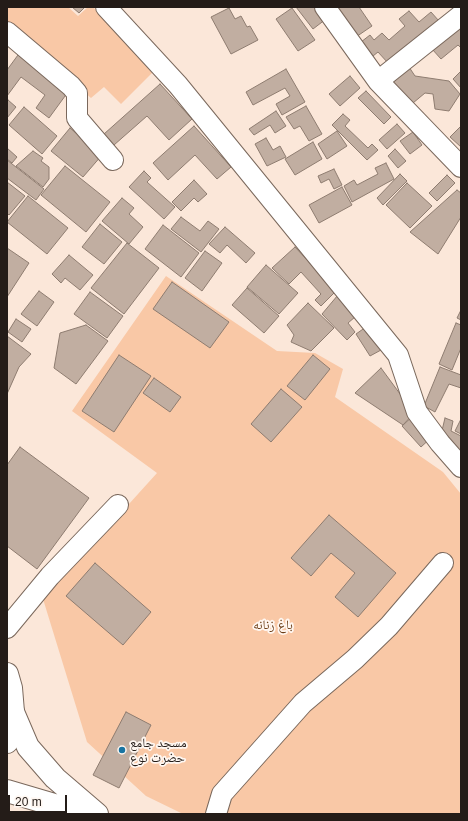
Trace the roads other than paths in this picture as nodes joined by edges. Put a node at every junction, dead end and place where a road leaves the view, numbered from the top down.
1 (106, 7) edge
2 (324, 7) edge
3 (461, 15) edge
4 (7, 32) edge
5 (378, 81) junction
6 (113, 160) dead end
7 (461, 167) edge
8 (461, 467) edge
9 (118, 505) dead end
10 (443, 563) dead end
11 (7, 628) edge
12 (7, 674) edge
13 (13, 712) junction
14 (7, 742) edge
15 (7, 791) edge
16 (85, 814) edge
17 (97, 814) edge
18 (216, 814) edge

1 - 8 street
2 - 5 street
3 - 5 street
4 - 6 street
5 - 7 street
9 - 11 street
10 - 18 street
12 - 13 main road
13 - 14 main road
13 - 17 main road
15 - 16 main road

